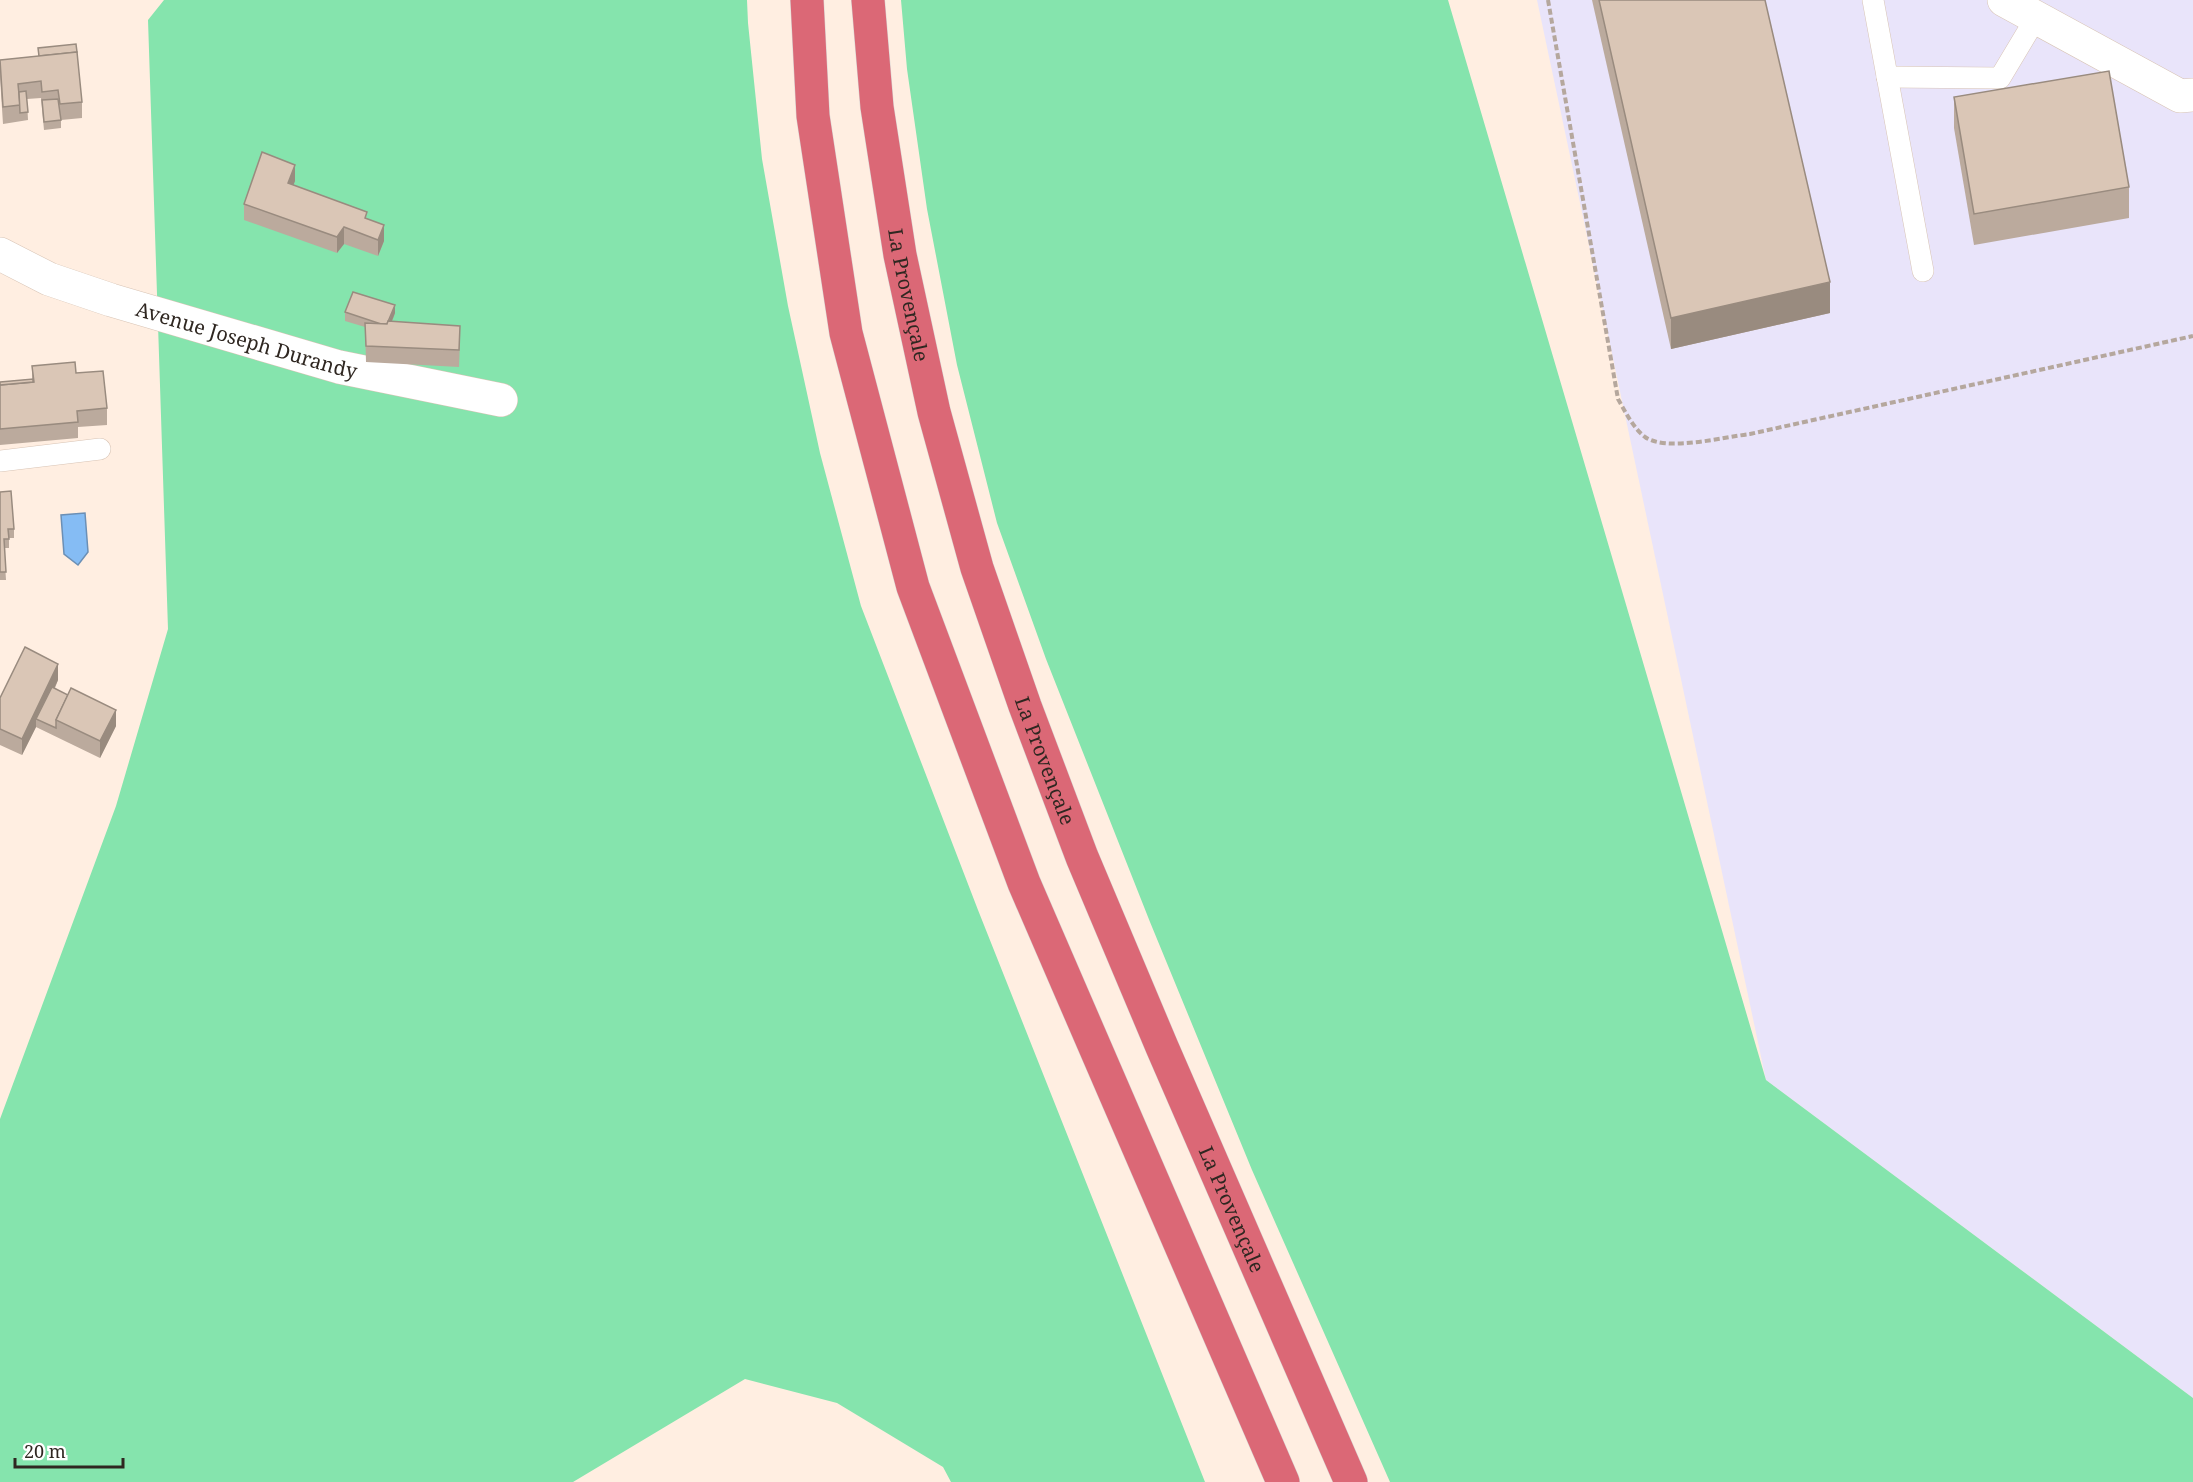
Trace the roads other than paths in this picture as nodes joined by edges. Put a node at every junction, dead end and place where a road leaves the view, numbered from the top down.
1 (807, 0) edge
2 (868, 0) edge
3 (1873, 0) edge
4 (2004, 0) edge
5 (2036, 18) junction
6 (1887, 77) junction
7 (2193, 94) edge
8 (0, 254) edge
9 (1923, 271) dead end
10 (501, 400) dead end
11 (100, 449) dead end
12 (0, 461) edge
13 (1283, 1482) edge
14 (1351, 1482) edge

1 - 13 highway
2 - 14 highway, La Provençale
3 - 6 lane
4 - 5 street
5 - 6 lane
5 - 7 street
6 - 9 lane
8 - 10 street, Avenue Joseph Durandy
11 - 12 lane

